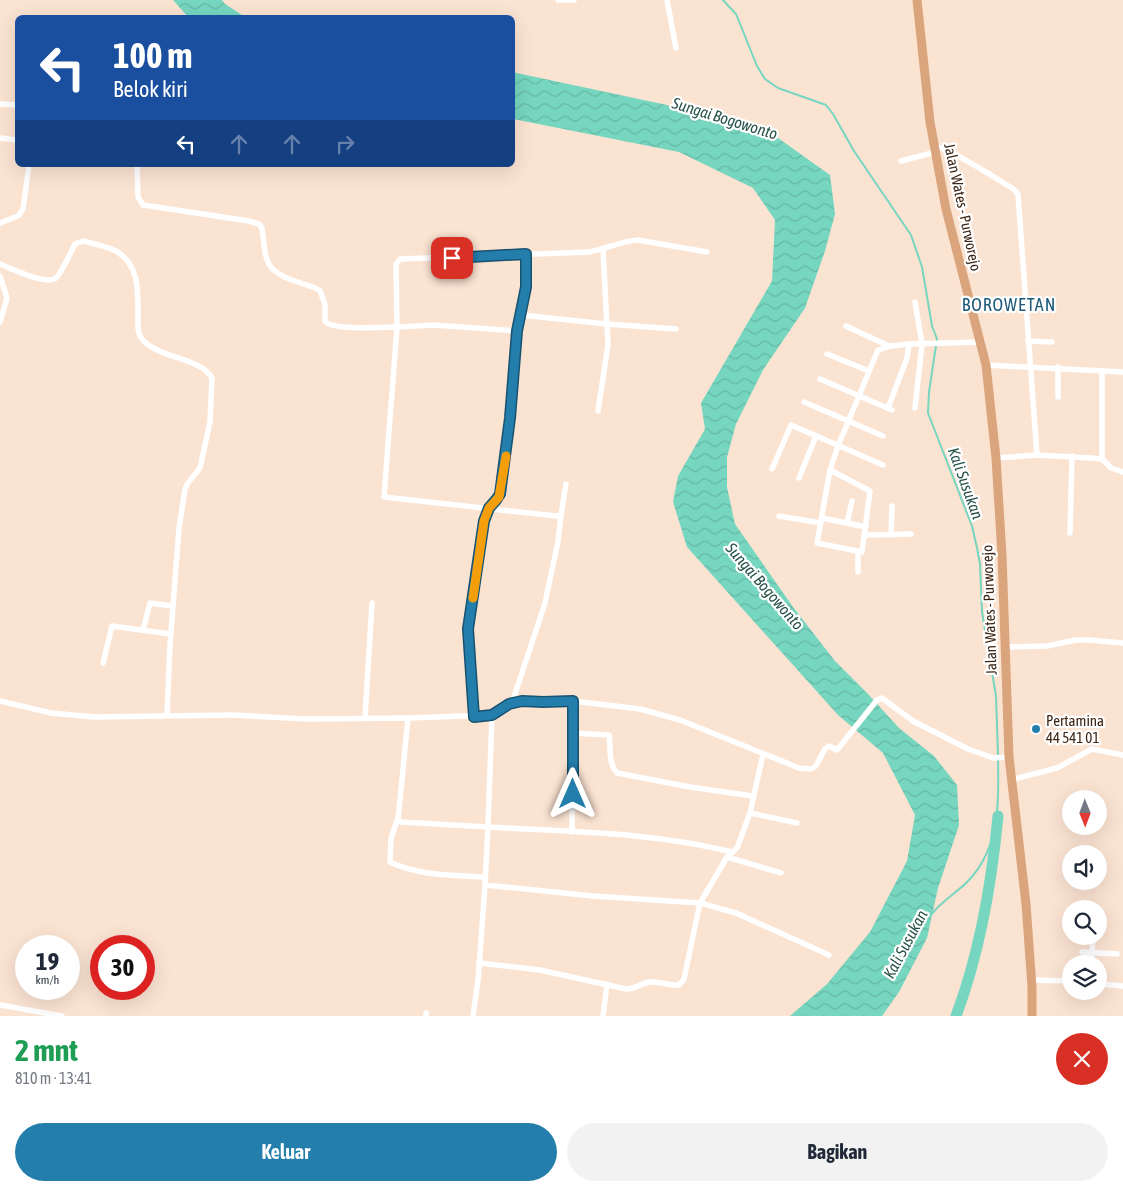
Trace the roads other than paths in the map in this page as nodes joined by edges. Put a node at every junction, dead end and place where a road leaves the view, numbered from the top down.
1 (558, 0) edge
2 (574, 0) edge
3 (667, 0) edge
4 (917, 0) edge
5 (676, 48) dead end
6 (0, 104) edge
7 (15, 106) edge
8 (0, 138) edge
9 (15, 140) edge
10 (936, 149) junction
11 (901, 161) dead end
12 (29, 167) edge
13 (137, 167) edge
14 (0, 223) edge
15 (603, 250) junction
16 (707, 252) dead end
17 (526, 254) junction
18 (0, 264) edge
19 (0, 276) edge
20 (916, 302) dead end
21 (521, 315) junction
22 (0, 322) edge
23 (607, 324) junction
24 (846, 326) dead end
25 (397, 327) junction
26 (676, 328) dead end
27 (517, 331) junction
28 (1028, 340) junction
29 (982, 342) junction
30 (1052, 342) dead end
31 (909, 344) junction
32 (922, 344) junction
33 (890, 346) junction
34 (828, 354) dead end
35 (986, 365) junction
36 (1030, 366) junction
37 (1058, 368) junction
38 (869, 371) junction
39 (1102, 371) junction
40 (1123, 372) edge
41 (820, 379) dead end
42 (860, 396) junction
43 (1058, 397) dead end
44 (804, 402) dead end
45 (915, 408) dead end
46 (598, 411) dead end
47 (849, 422) junction
48 (816, 436) junction
49 (883, 436) dead end
50 (838, 446) junction
51 (1037, 455) junction
52 (1072, 456) junction
53 (996, 458) junction
54 (1102, 459) junction
55 (883, 465) dead end
56 (772, 469) dead end
57 (830, 470) junction
58 (1123, 472) edge
59 (799, 478) dead end
60 (566, 484) dead end
61 (852, 500) dead end
62 (892, 506) dead end
63 (489, 508) junction
64 (561, 515) junction
65 (780, 516) dead end
66 (821, 521) junction
67 (847, 523) junction
68 (866, 527) junction
69 (1070, 533) dead end
70 (891, 534) junction
71 (911, 534) dead end
72 (864, 535) junction
73 (858, 551) junction
74 (858, 572) dead end
75 (372, 603) dead end
76 (173, 606) junction
77 (143, 630) junction
78 (171, 634) junction
79 (1123, 643) edge
80 (1005, 647) junction
81 (103, 664) dead end
82 (0, 701) edge
83 (573, 701) junction
84 (512, 703) junction
85 (492, 715) junction
86 (167, 716) junction
87 (474, 717) junction
88 (365, 718) junction
89 (408, 718) junction
90 (572, 733) junction
91 (763, 754) junction
92 (1123, 755) edge
93 (1006, 757) junction
94 (1010, 780) junction
95 (754, 796) junction
96 (750, 813) junction
97 (398, 818) junction
98 (796, 823) dead end
99 (488, 827) junction
100 (572, 832) junction
101 (730, 854) junction
102 (781, 873) dead end
103 (485, 877) junction
104 (485, 885) junction
105 (700, 903) junction
106 (1093, 945) edge
107 (1082, 952) dead end
108 (1092, 952) junction
109 (1117, 954) dead end
110 (829, 955) dead end
111 (1092, 955) edge
112 (479, 963) junction
113 (1032, 980) junction
114 (1062, 982) edge
115 (607, 984) junction
116 (1107, 985) edge
117 (1123, 986) edge
118 (0, 1005) edge
119 (62, 1016) edge
120 (473, 1016) edge
121 (603, 1016) edge
122 (1032, 1016) edge

1 - 2 street
3 - 5 street
4 - 10 highway, Jalan Wates - Purworejo
6 - 7 street
8 - 9 street
10 - 11 street
10 - 28 street
10 - 29 highway, Jalan Wates - Purworejo
12 - 14 street
13 - 25 street
15 - 16 street
15 - 17 street
15 - 23 street
17 - 21 street
17 - 25 street
18 - 76 street
19 - 22 street
20 - 32 street
21 - 23 street
21 - 27 street
23 - 26 street
23 - 46 street
24 - 33 street
25 - 27 street
25 - 63 street
27 - 63 street
28 - 30 street
28 - 36 street
29 - 32 street
29 - 35 highway, Jalan Wates - Purworejo
31 - 32 street
31 - 33 street
31 - 42 street
32 - 45 street
33 - 38 street
34 - 38 street
35 - 36 street
35 - 53 highway, Jalan Wates - Purworejo
36 - 37 street
36 - 51 street
37 - 39 street
37 - 43 street
38 - 42 street
39 - 40 street
39 - 54 street
41 - 42 street
42 - 47 street
44 - 47 street
47 - 49 street
47 - 50 street
48 - 50 street
48 - 56 street
48 - 59 street
50 - 55 street
50 - 57 street
51 - 52 street
51 - 53 street
52 - 54 street
52 - 69 street
53 - 80 highway, Jalan Wates - Purworejo
54 - 58 street
57 - 66 street
57 - 68 street
60 - 64 street
61 - 67 street
62 - 70 street
63 - 64 street
63 - 87 street
64 - 84 street
65 - 66 street
66 - 67 street
66 - 73 street
67 - 68 street
68 - 72 street
70 - 71 street
70 - 72 street
72 - 73 street
73 - 74 street
75 - 88 street
76 - 77 street
76 - 78 street
77 - 78 street
77 - 81 street
78 - 86 street
79 - 80 street
80 - 93 highway, Jalan Wates - Purworejo
82 - 86 street
83 - 84 street
83 - 90 street
83 - 91 street
84 - 85 street
85 - 87 street
85 - 99 street
86 - 88 street
87 - 89 street
88 - 89 street
89 - 97 street
90 - 95 street
90 - 100 street
91 - 93 street
91 - 95 street
92 - 94 street
93 - 94 highway, Jalan Wates - Purworejo
94 - 113 highway, Jalan Wates - Purworejo
95 - 96 street
96 - 98 street
96 - 101 street
97 - 99 street
97 - 103 street
99 - 100 street
99 - 103 street
100 - 101 street
101 - 102 street
101 - 105 street
103 - 104 street
104 - 105 street
104 - 112 street
105 - 110 street
105 - 115 street
106 - 108 street
107 - 108 street
108 - 109 street
108 - 111 street
112 - 115 street
112 - 120 street
113 - 114 street
113 - 122 highway, Jalan Wates - Purworejo
115 - 121 street
116 - 117 street
118 - 119 street

